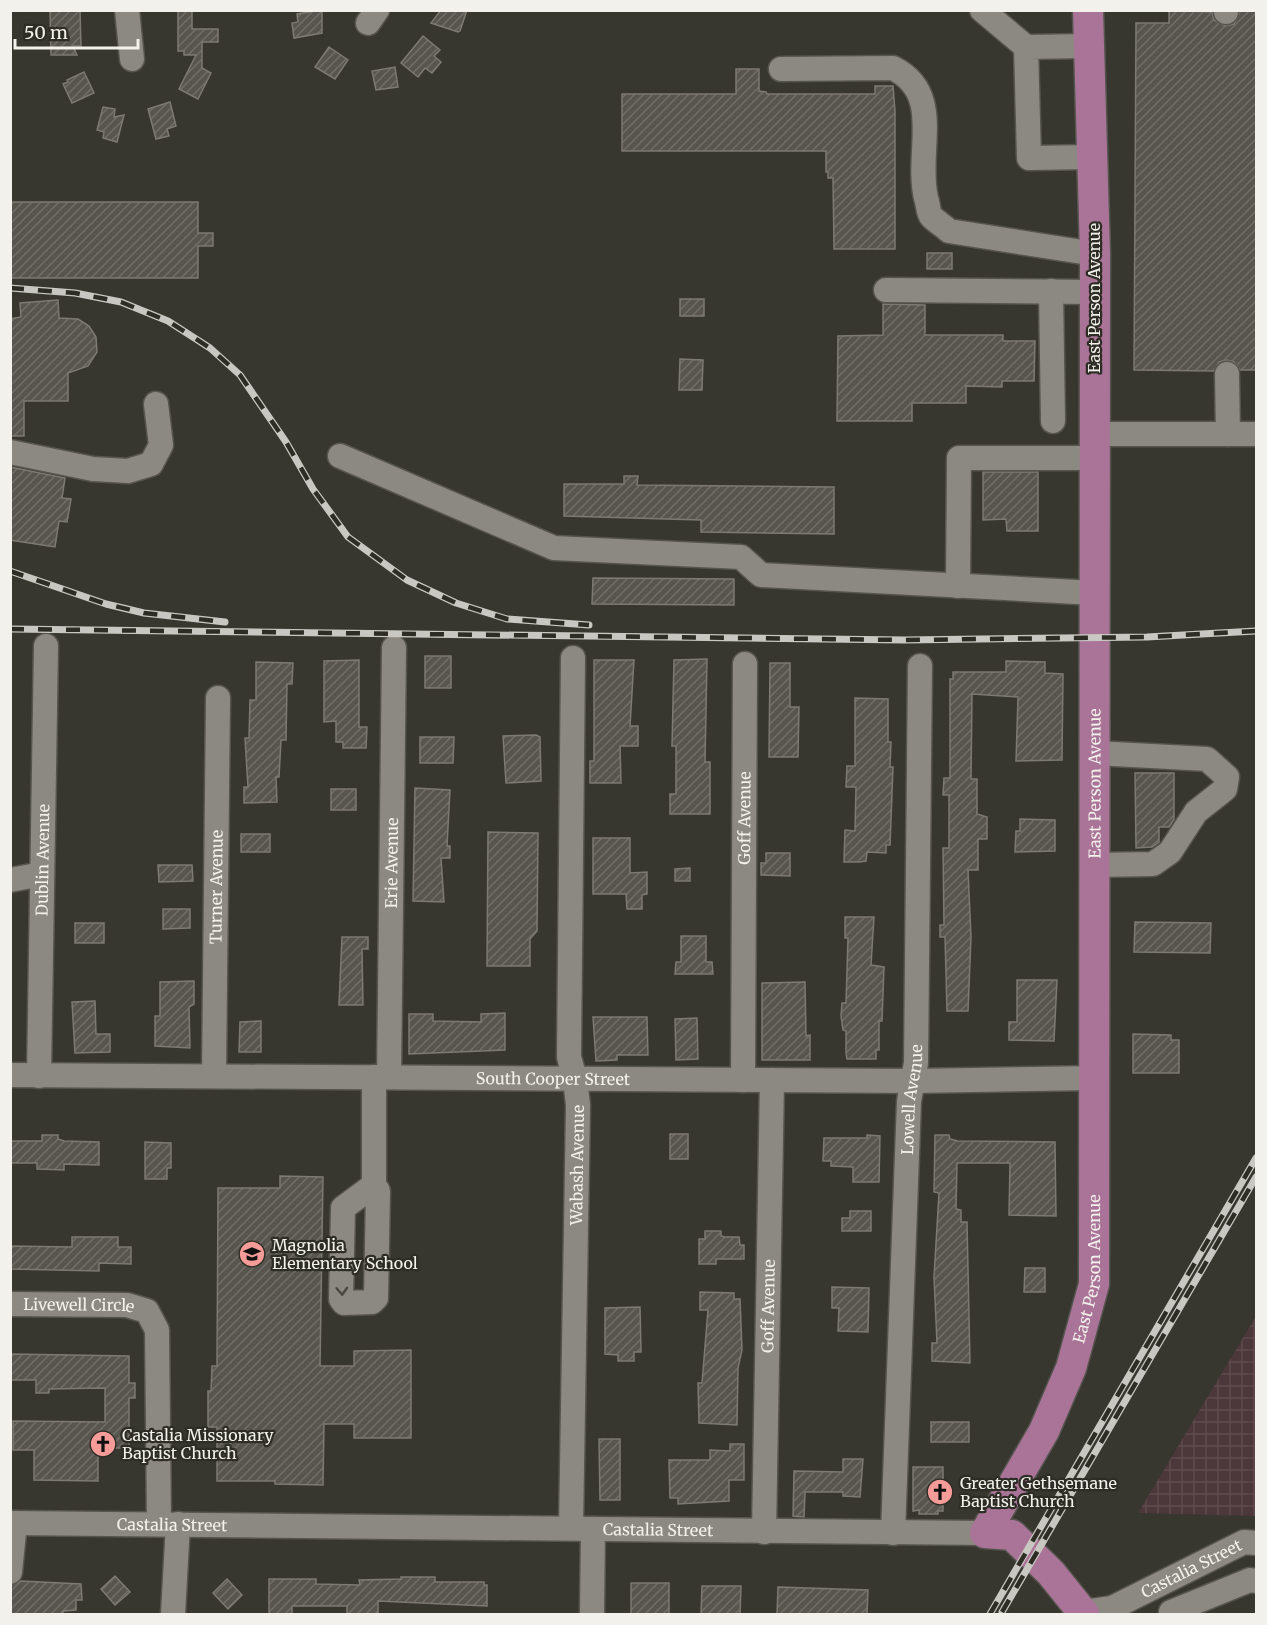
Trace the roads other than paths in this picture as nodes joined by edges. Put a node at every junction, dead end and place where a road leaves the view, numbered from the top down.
1 (127, 10) edge
2 (982, 10) edge
3 (1088, 10) edge
4 (1089, 46) junction
5 (1026, 47) junction
6 (132, 59) dead end
7 (781, 69) dead end
8 (1092, 157) junction
9 (1095, 254) junction
10 (886, 290) dead end
11 (1051, 291) junction
12 (1095, 292) junction
13 (1227, 374) dead end
14 (156, 404) dead end
15 (1053, 421) dead end
16 (1228, 434) junction
17 (1257, 434) edge
18 (1095, 446) junction
19 (10, 452) edge
20 (340, 456) dead end
21 (958, 586) junction
22 (1095, 592) junction
23 (46, 645) dead end
24 (394, 648) dead end
25 (573, 658) dead end
26 (745, 664) dead end
27 (920, 666) dead end
28 (218, 698) dead end
29 (1095, 753) junction
30 (1095, 865) junction
31 (42, 874) junction
32 (10, 880) edge
33 (10, 1075) edge
34 (39, 1076) junction
35 (214, 1076) junction
36 (382, 1077) junction
37 (1096, 1078) junction
38 (575, 1079) junction
39 (743, 1080) junction
40 (772, 1080) junction
41 (913, 1081) junction
42 (374, 1185) dead end
43 (10, 1304) edge
44 (13, 1523) edge
45 (168, 1524) junction
46 (582, 1528) junction
47 (764, 1532) junction
48 (893, 1533) junction
49 (985, 1533) junction
50 (1257, 1543) edge
51 (1205, 1561) junction
52 (10, 1572) edge
53 (1257, 1581) edge
54 (1219, 1592) junction
55 (1171, 1612) dead end
56 (1084, 1613) edge
57 (173, 1614) edge
58 (592, 1614) edge

1 - 6 street
2 - 5 street
3 - 4 main road, East Person Avenue
4 - 5 street
4 - 8 main road, East Person Avenue
5 - 8 street
7 - 9 street
8 - 9 main road, East Person Avenue
9 - 12 main road, East Person Avenue
10 - 11 street
11 - 12 street
11 - 15 street
12 - 18 main road, East Person Avenue
13 - 16 street
14 - 19 street
16 - 17 street
16 - 18 street
18 - 21 street
18 - 22 main road, East Person Avenue
20 - 21 street
21 - 22 street
22 - 29 main road, East Person Avenue
23 - 31 street, Dublin Avenue
24 - 36 street, Erie Avenue
25 - 38 street, Wabash Avenue
26 - 39 street, Goff Avenue
27 - 41 street, Lowell Avenue
28 - 35 street, Turner Avenue
29 - 30 main road, East Person Avenue
29 - 30 street
30 - 37 main road, East Person Avenue
31 - 32 street
31 - 34 street, Dublin Avenue
33 - 34 street, South Cooper Street
34 - 35 street, South Cooper Street
35 - 36 street, South Cooper Street
36 - 38 street, South Cooper Street
36 - 42 street, Erie Avenue
37 - 41 street, South Cooper Street
37 - 49 main road, East Person Avenue
38 - 39 street, South Cooper Street
38 - 46 street, Wabash Avenue
39 - 40 street, South Cooper Street
40 - 41 street, South Cooper Street
40 - 47 street, Goff Avenue
41 - 48 street, Lowell Avenue
43 - 45 street, Livewell Circle
44 - 45 street, Castalia Street
44 - 52 street
45 - 46 street, Castalia Street
45 - 57 street, Livewell Circle
46 - 47 street, Castalia Street
46 - 58 street, Wabash Avenue
47 - 48 street, Castalia Street
48 - 49 street, Castalia Street
49 - 56 main road, Castalia Street
50 - 51 street, Castalia Street
51 - 54 street
51 - 56 street, Castalia Street
53 - 54 street
54 - 55 street

